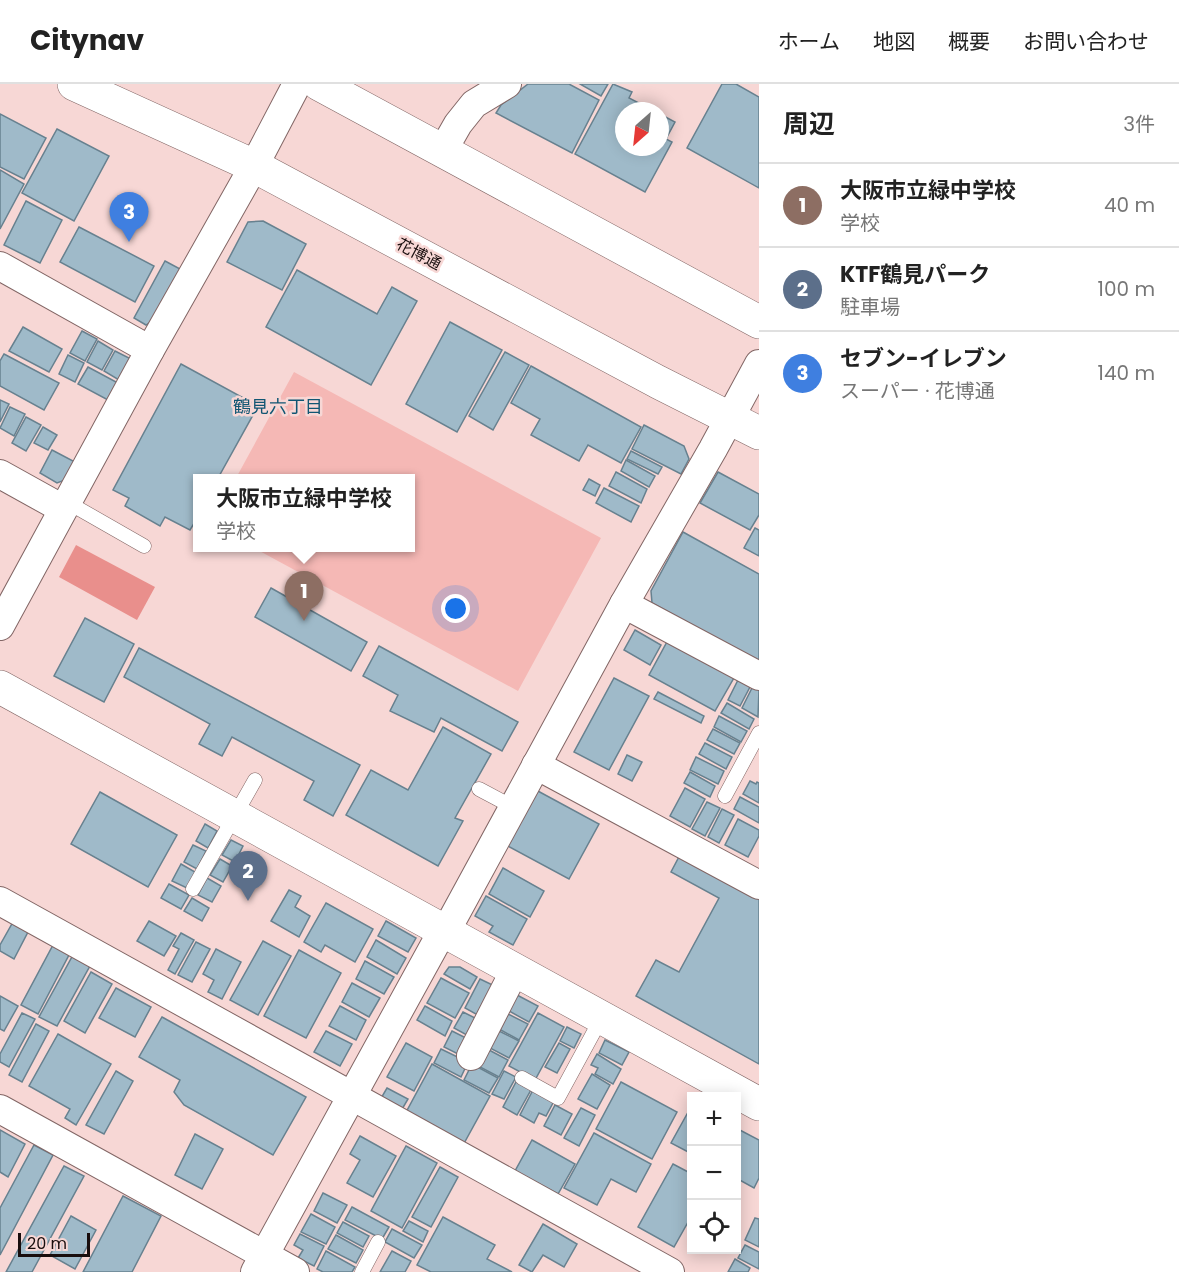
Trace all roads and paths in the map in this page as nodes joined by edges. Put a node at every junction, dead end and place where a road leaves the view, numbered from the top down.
1 (74, 84) edge
2 (297, 84) edge
3 (319, 84) edge
4 (507, 84) edge
5 (442, 152) junction
6 (254, 166) junction
7 (0, 266) edge
8 (759, 322) edge
9 (150, 350) junction
10 (759, 364) edge
11 (730, 418) junction
12 (759, 433) edge
13 (0, 474) edge
14 (65, 506) junction
15 (144, 546) dead end
16 (624, 604) junction
17 (0, 626) edge
18 (759, 676) edge
19 (0, 687) edge
20 (759, 733) edge
21 (536, 765) junction
22 (255, 780) dead end
23 (479, 789) dead end
24 (725, 796) dead end
25 (513, 807) junction
26 (234, 815) junction
27 (759, 885) edge
28 (193, 889) dead end
29 (0, 901) edge
30 (443, 930) junction
31 (515, 969) junction
32 (602, 1017) junction
33 (471, 1056) dead end
34 (522, 1078) dead end
35 (351, 1095) junction
36 (759, 1104) edge
37 (0, 1109) edge
38 (378, 1242) dead end
39 (259, 1264) edge
40 (295, 1272) edge
41 (362, 1272) edge
42 (670, 1272) edge

1 - 6 street, 花博通
2 - 6 street
3 - 5 street
4 - 5 street
5 - 8 street
6 - 9 street
6 - 11 street, 花博通
7 - 9 street
9 - 14 street
10 - 11 street
11 - 12 street, 花博通
11 - 16 street
13 - 14 street
14 - 15 lane
14 - 17 street
16 - 18 street
16 - 21 street
19 - 26 street
20 - 24 lane
21 - 25 street
21 - 27 street
22 - 26 lane
23 - 25 lane
25 - 30 street
26 - 28 lane
26 - 30 street
29 - 35 street
30 - 31 street
30 - 35 street
31 - 32 street
31 - 33 street
32 - 34 lane
32 - 36 street
35 - 39 street
35 - 42 street
37 - 39 street
38 - 41 lane
39 - 40 street

